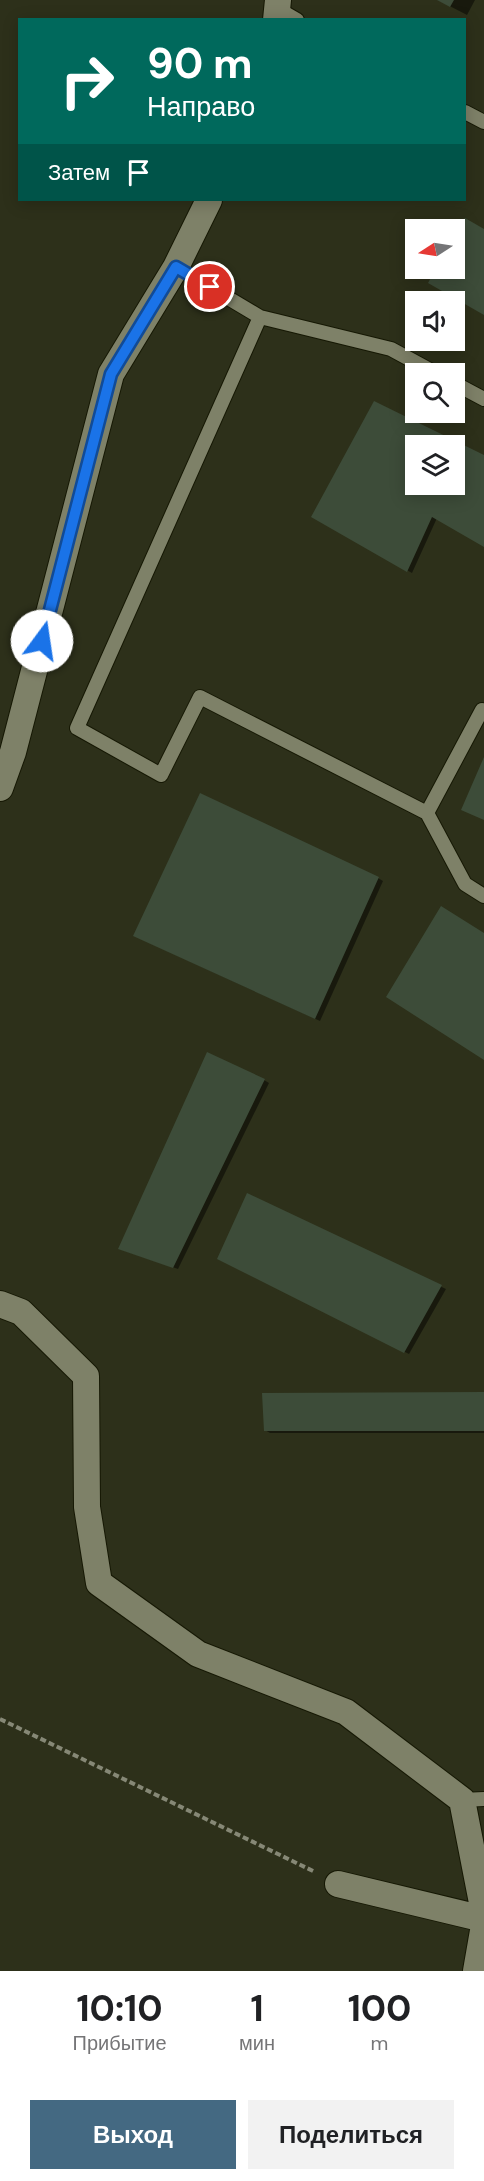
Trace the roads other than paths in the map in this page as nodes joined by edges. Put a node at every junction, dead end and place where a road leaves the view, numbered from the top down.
1 (466, 113) edge
2 (484, 122) edge
3 (209, 201) edge
4 (176, 267) junction
5 (260, 317) junction
6 (417, 363) edge
7 (465, 389) edge
8 (484, 399) edge
9 (482, 710) dead end
10 (0, 788) edge
11 (428, 813) junction
12 (484, 896) edge
13 (0, 1304) edge
14 (473, 1799) edge
15 (338, 1884) road end
16 (484, 1913) edge
17 (484, 1918) edge
18 (484, 1925) edge
19 (476, 1971) edge

1 - 2 lane
3 - 4 street
4 - 5 lane
4 - 10 street
5 - 6 lane
5 - 11 lane
7 - 8 lane
9 - 11 lane
11 - 12 lane
13 - 14 street
14 - 16 street
15 - 17 street
18 - 19 street

